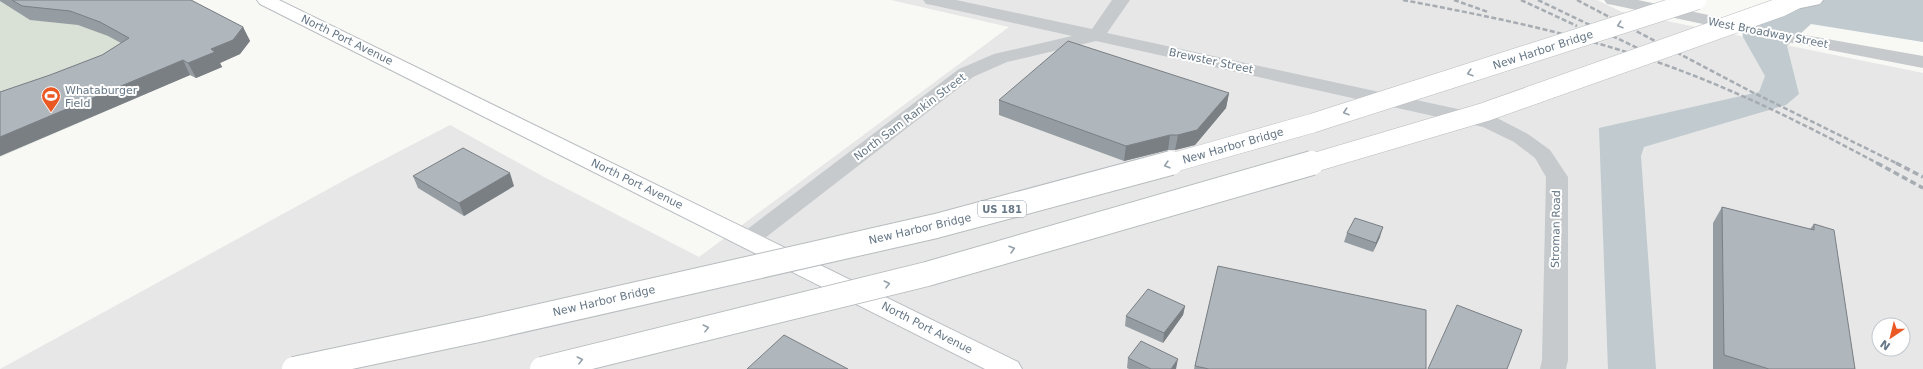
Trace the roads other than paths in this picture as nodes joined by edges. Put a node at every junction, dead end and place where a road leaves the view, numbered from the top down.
1 (266, 0) edge
2 (932, 0) edge
3 (1121, 0) edge
4 (1613, 0) edge
5 (1697, 0) edge
6 (1814, 0) edge
7 (1788, 3) edge
8 (1096, 36) junction
9 (1923, 62) edge
10 (1490, 122) joint
11 (749, 239) junction
12 (294, 369) edge
13 (542, 369) edge
14 (1009, 369) edge
15 (1553, 369) edge

1 - 11 main road, North Port Avenue
2 - 8 street, Brewster Street
3 - 8 street
4 - 9 street, West Broadway Street
5 -> 12 main road, New Harbor Bridge / US 181, bridge
6 - 7 main road, bridge
13 -> 7 main road, bridge
8 - 10 street, Brewster Street
8 - 11 street, North Sam Rankin Street
10 - 15 street, Stroman Road
11 - 14 main road, North Port Avenue

